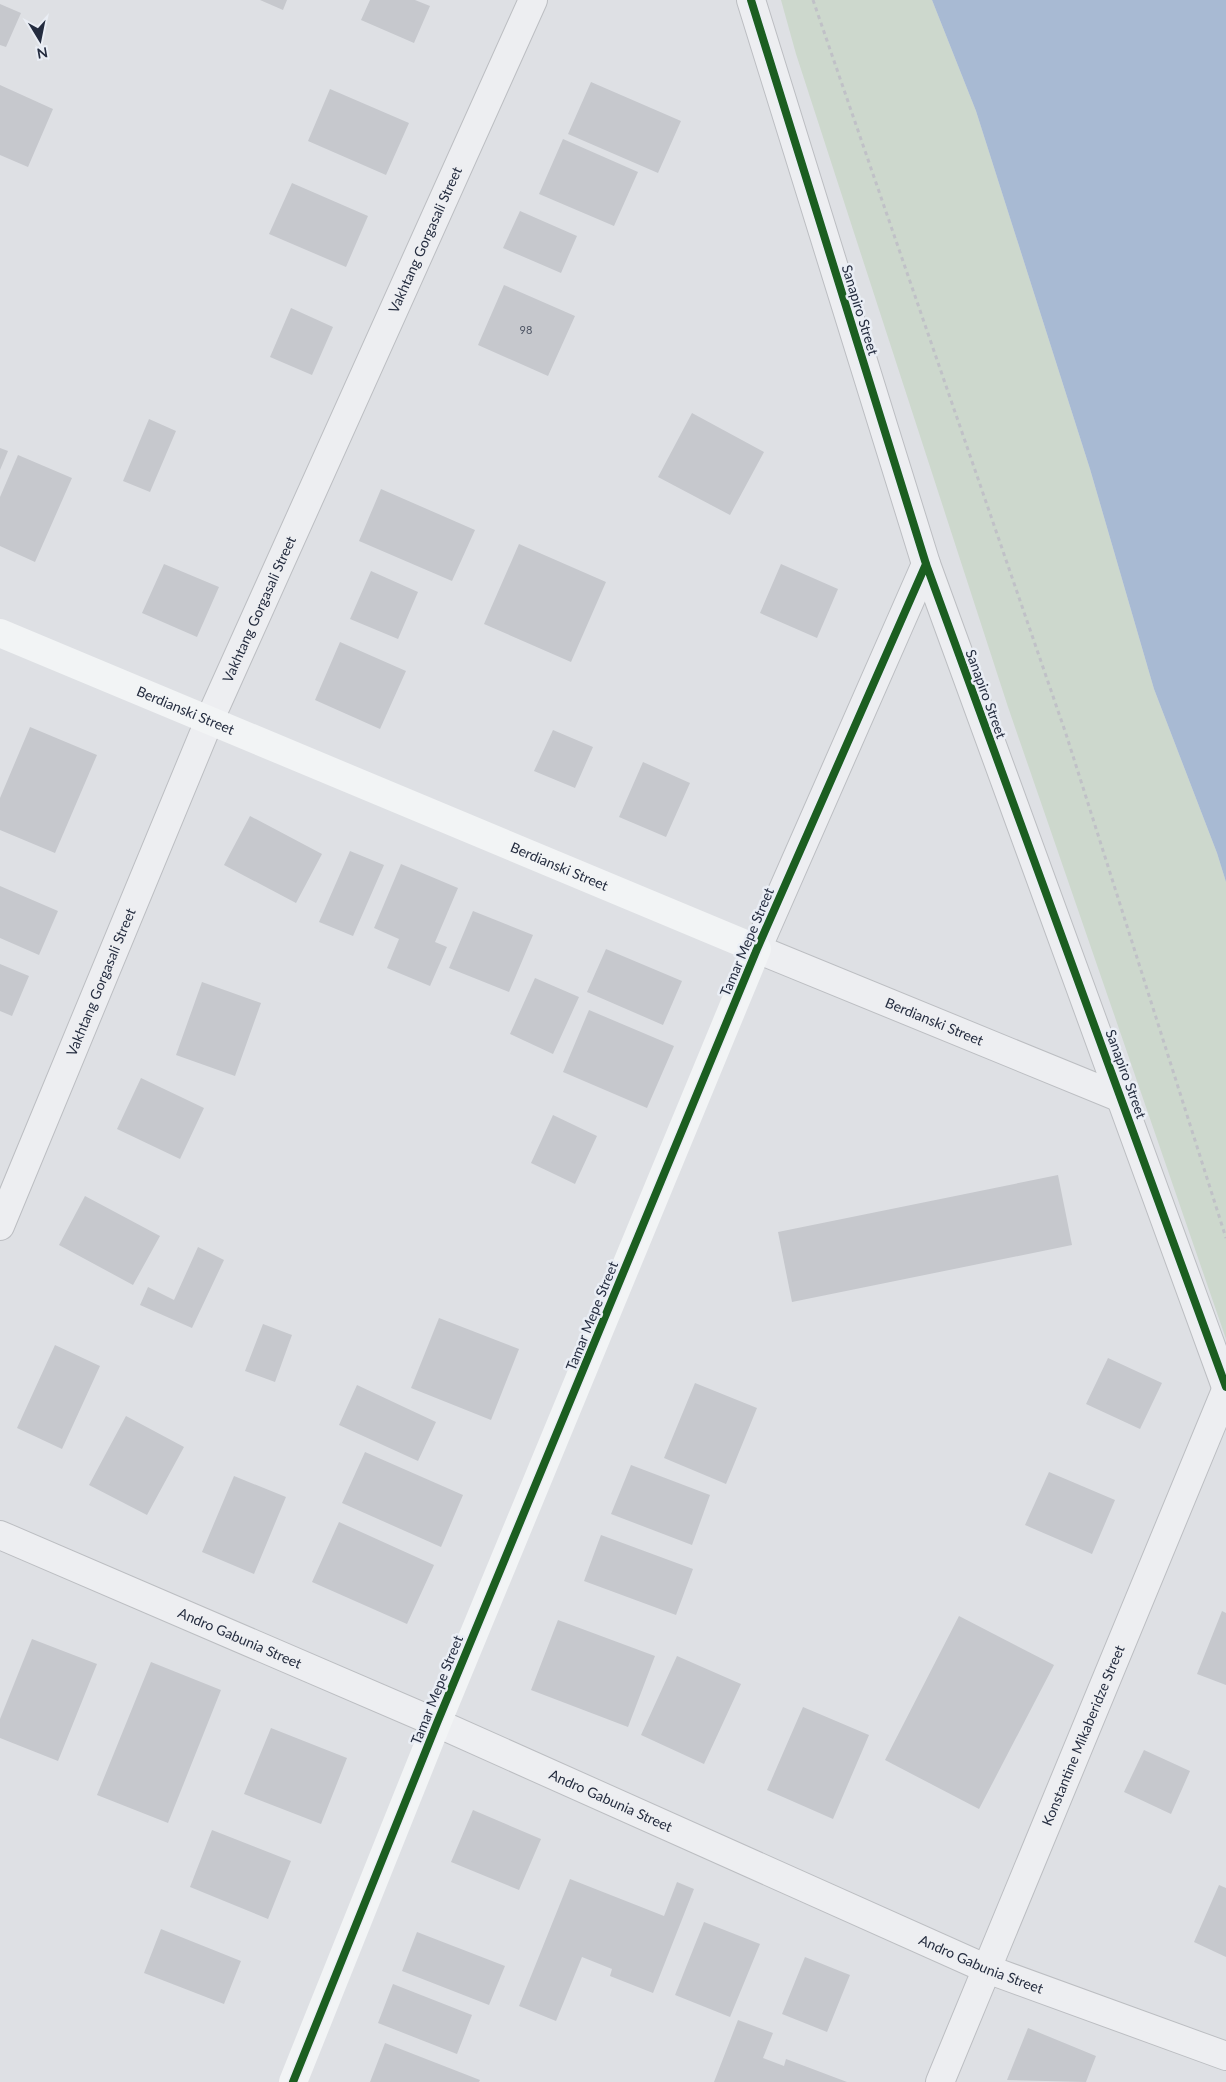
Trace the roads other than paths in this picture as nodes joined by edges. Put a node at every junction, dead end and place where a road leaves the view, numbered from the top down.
1 (533, 0) edge
2 (751, 0) edge
3 (926, 564) junction
4 (0, 633) edge
5 (209, 721) junction
6 (757, 948) junction
7 (1121, 1098) junction
8 (0, 1226) edge
9 (1226, 1389) edge
10 (0, 1535) edge
11 (437, 1723) junction
12 (987, 1969) junction
13 (1226, 2056) edge
14 (293, 2082) edge
15 (940, 2082) edge

1 - 5 street, Vakhtang Gorgasali Street
2 - 3 street, Sanapiro Street
3 - 6 street, Tamar Mepe Street
3 - 7 street, Sanapiro Street
4 - 5 street, Berdianski Street
5 - 6 street, Berdianski Street
5 - 8 street, Vakhtang Gorgasali Street
6 - 7 street, Berdianski Street
6 - 11 street, Tamar Mepe Street
7 - 9 street, Sanapiro Street
9 - 12 street, Konstantine Mikaberidze Street
10 - 11 street, Andro Gabunia Street
11 - 12 street, Andro Gabunia Street
11 - 14 street, Tamar Mepe Street
12 - 13 street, Andro Gabunia Street
12 - 15 street, Konstantine Mikaberidze Street

